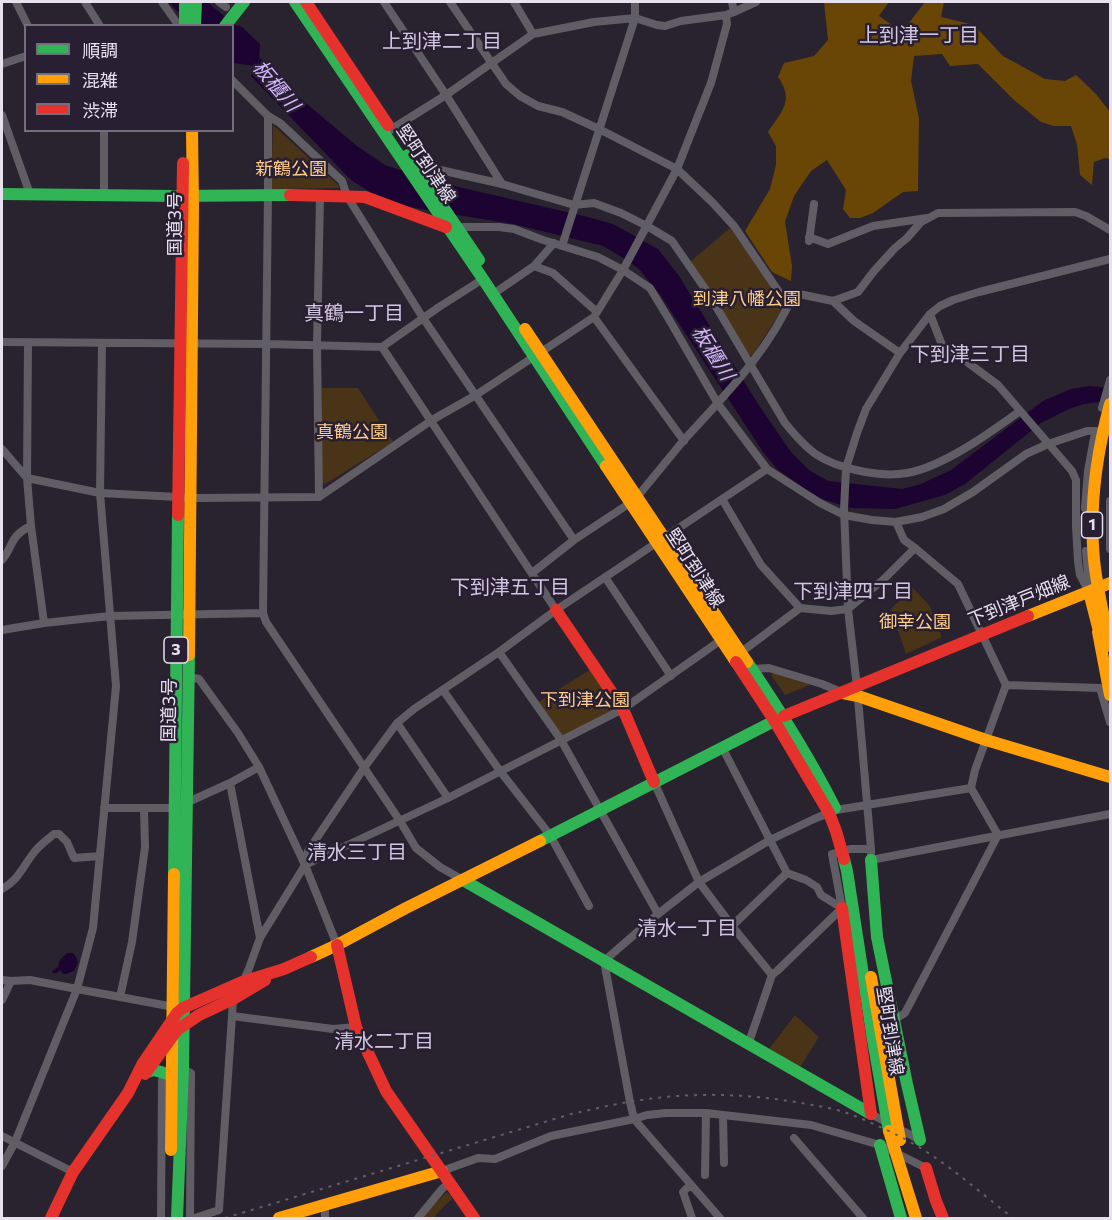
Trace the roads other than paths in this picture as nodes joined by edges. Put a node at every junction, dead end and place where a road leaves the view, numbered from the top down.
1 (16, 2) edge
2 (85, 2) edge
3 (162, 2) edge
4 (185, 2) edge
5 (196, 2) edge
6 (244, 2) edge
7 (295, 2) edge
8 (306, 2) edge
9 (384, 2) edge
10 (450, 2) edge
11 (514, 2) edge
12 (635, 2) edge
13 (732, 2) edge
14 (756, 2) edge
15 (226, 12) edge
16 (730, 14) junction
17 (635, 18) junction
18 (27, 24) edge
19 (99, 24) edge
20 (186, 24) edge
21 (216, 24) edge
22 (532, 34) junction
23 (24, 57) edge
24 (491, 63) junction
25 (2, 64) edge
26 (234, 82) edge
27 (446, 95) junction
28 (2, 115) edge
29 (268, 116) junction
30 (599, 129) junction
31 (387, 131) junction
32 (104, 132) edge
33 (183, 132) edge
34 (192, 132) edge
35 (414, 168) junction
36 (677, 168) junction
37 (502, 184) junction
38 (2, 194) edge
39 (30, 194) junction
40 (104, 195) junction
41 (268, 195) junction
42 (188, 196) junction
43 (347, 196) junction
44 (320, 197) junction
45 (814, 204) dead end
46 (573, 208) junction
47 (927, 218) junction
48 (449, 223) junction
49 (647, 226) junction
50 (1110, 230) edge
51 (558, 245) junction
52 (1110, 259) edge
53 (534, 266) junction
54 (623, 270) junction
55 (483, 279) junction
56 (499, 290) junction
57 (833, 301) junction
58 (789, 305) junction
59 (596, 314) junction
60 (930, 314) junction
61 (423, 318) junction
62 (2, 342) edge
63 (28, 343) junction
64 (102, 344) junction
65 (186, 344) junction
66 (267, 344) junction
67 (317, 345) junction
68 (382, 347) junction
69 (900, 353) junction
70 (538, 355) junction
71 (748, 368) junction
72 (1110, 380) edge
73 (476, 395) junction
74 (720, 401) junction
75 (1110, 404) edge
76 (1020, 411) junction
77 (432, 420) junction
78 (1110, 433) edge
79 (684, 441) junction
80 (1048, 444) junction
81 (2, 449) edge
82 (767, 469) junction
83 (846, 472) junction
84 (27, 478) junction
85 (100, 493) junction
86 (185, 497) junction
87 (264, 497) junction
88 (319, 497) junction
89 (722, 499) junction
90 (634, 500) junction
91 (1110, 501) edge
92 (844, 512) junction
93 (896, 522) junction
94 (31, 526) junction
95 (574, 540) junction
96 (661, 540) junction
97 (915, 548) junction
98 (1110, 549) edge
99 (2, 560) edge
100 (532, 573) junction
101 (605, 578) junction
102 (1110, 583) edge
103 (1089, 592) junction
104 (800, 608) junction
105 (848, 609) junction
106 (556, 610) junction
107 (1110, 610) edge
108 (183, 614) junction
109 (263, 614) junction
110 (110, 615) junction
111 (44, 623) junction
112 (2, 630) edge
113 (983, 635) junction
114 (721, 640) junction
115 (1110, 646) edge
116 (499, 652) junction
117 (740, 652) junction
118 (752, 669) junction
119 (1109, 675) edge
120 (671, 676) junction
121 (188, 677) junction
122 (1006, 685) junction
123 (443, 690) junction
124 (858, 691) junction
125 (841, 692) junction
126 (1110, 694) edge
127 (623, 709) junction
128 (778, 718) junction
129 (1110, 722) edge
130 (397, 723) junction
131 (561, 740) junction
132 (986, 740) junction
133 (722, 747) junction
134 (259, 767) junction
135 (364, 768) junction
136 (500, 771) junction
137 (1110, 777) edge
138 (654, 782) junction
139 (230, 783) junction
140 (971, 788) junction
141 (448, 798) junction
142 (180, 806) junction
143 (867, 806) junction
144 (104, 808) junction
145 (144, 809) junction
146 (598, 810) junction
147 (832, 811) junction
148 (1110, 814) edge
149 (400, 821) junction
150 (550, 835) junction
151 (998, 835) junction
152 (770, 840) junction
153 (846, 850) junction
154 (871, 854) junction
155 (100, 856) junction
156 (305, 865) junction
157 (787, 873) junction
158 (463, 880) junction
159 (699, 882) junction
160 (2, 889) edge
161 (590, 906) dead end
162 (842, 910) junction
163 (658, 914) junction
164 (732, 926) junction
165 (260, 938) junction
166 (337, 945) junction
167 (863, 948) junction
168 (604, 961) junction
169 (772, 975) junction
170 (6, 981) edge
171 (77, 989) junction
172 (240, 991) junction
173 (120, 997) junction
174 (178, 999) junction
175 (2, 1000) edge
176 (199, 1001) junction
177 (232, 1016) junction
178 (894, 1020) junction
179 (177, 1023) junction
180 (356, 1027) junction
181 (171, 1036) junction
182 (748, 1045) junction
183 (183, 1069) junction
184 (147, 1072) junction
185 (171, 1075) junction
186 (128, 1093) junction
187 (706, 1113) junction
188 (723, 1114) junction
189 (871, 1114) junction
190 (634, 1119) junction
191 (2, 1137) edge
192 (794, 1138) dead end
193 (920, 1140) joint
194 (15, 1143) junction
195 (880, 1145) junction
196 (724, 1163) dead end
197 (2, 1166) edge
198 (926, 1168) joint
199 (175, 1170) junction
200 (442, 1171) junction
201 (73, 1172) junction
202 (705, 1175) dead end
203 (450, 1183) junction
204 (691, 1186) junction
205 (325, 1205) junction
206 (51, 1218) edge
207 (161, 1218) edge
208 (170, 1218) edge
209 (177, 1218) edge
210 (190, 1218) edge
211 (195, 1218) edge
212 (279, 1218) edge
213 (325, 1218) edge
214 (418, 1218) edge
215 (474, 1218) edge
216 (692, 1218) edge
217 (720, 1218) edge
218 (863, 1218) edge
219 (901, 1218) edge
220 (916, 1218) edge
221 (924, 1218) edge
222 (943, 1218) edge

1 - 18 street
2 - 19 street
3 - 20 street
4 - 20 main road
5 - 20 main road
6 - 15 main road
7 - 31 main road, 堅町到津線
8 - 31 main road, 堅町到津線
9 - 27 street
10 - 24 street
11 - 22 street
12 - 17 street
13 - 16 street
14 - 16 street
15 - 21 main road
16 - 17 street
16 - 36 street
17 - 22 street
17 - 30 street
22 - 24 street
23 - 25 street
24 - 27 street
24 - 30 street
26 - 29 street
27 - 31 street
27 - 37 street
28 - 39 street
29 - 41 street
29 - 43 street
30 - 36 street
30 - 46 street
31 - 35 main road, 堅町到津線
32 - 40 street
33 - 42 main road, 国道3号 / 3
34 - 42 main road, 国道3号 / 3
35 - 37 street
35 - 48 main road, 堅町到津線
36 - 49 street
36 - 58 street
37 - 46 street
38 - 39 main road
39 - 40 main road
40 - 42 main road
41 - 42 main road
41 - 44 main road
41 - 66 street
42 - 65 main road, 国道3号 / 3
43 - 44 main road
43 - 48 main road
43 - 61 street
44 - 67 street
45 - 47 street
46 - 49 street
46 - 51 street
47 - 50 street
47 - 57 street
48 - 51 street
48 - 55 main road, 堅町到津線
48 - 56 main road, 堅町到津線
49 - 54 street
49 - 71 street
51 - 53 street
51 - 54 street
52 - 60 street
53 - 56 street
53 - 59 street
54 - 59 street
54 - 74 street
55 - 61 street
55 - 70 main road, 堅町到津線
56 - 70 main road, 堅町到津線
57 - 58 street
57 - 69 street
58 - 71 street
59 - 70 street
59 - 79 street
60 - 69 street
60 - 76 street
61 - 68 street
61 - 73 street
62 - 63 street
63 - 64 street
63 - 84 street
64 - 65 street
64 - 85 street
65 - 66 street
65 - 86 main road, 国道3号 / 3
66 - 67 street
66 - 87 street
67 - 68 street
67 - 88 street
68 - 77 street
69 - 83 street
70 - 73 street
70 - 90 main road, 堅町到津線
71 - 74 street
71 - 83 street
72 - 103 street
73 - 77 street
73 - 95 street
74 - 79 street
74 - 82 street
75 - 115 main road, 1
76 - 80 street
76 - 83 street
77 - 88 street
77 - 100 street
78 - 80 street
78 - 107 main road
79 - 90 street
80 - 93 street
80 - 103 street
81 - 84 street
82 - 89 street
82 - 92 street
83 - 92 street
84 - 85 street
84 - 94 street
85 - 86 street
85 - 110 street
86 - 87 street
86 - 108 main road, 国道3号 / 3
87 - 88 street
87 - 109 street
89 - 96 street
89 - 104 street
90 - 95 street
90 - 96 main road, 堅町到津線
91 - 98 street
92 - 93 street
92 - 105 street
93 - 97 street
94 - 99 street
94 - 111 street
95 - 100 street
96 - 101 street
96 - 114 main road, 堅町到津線
96 - 117 main road, 堅町到津線
97 - 105 street
97 - 113 street
100 - 106 street
101 - 106 street
101 - 120 street
102 - 103 main road, 下到津戸畑線
103 - 113 main road, 下到津戸畑線
103 - 119 main road
104 - 105 street
104 - 117 street
105 - 124 street
106 - 116 street
106 - 127 main road
108 - 109 street
108 - 110 street
108 - 121 main road, 国道3号 / 3
108 - 142 main road, 国道3号 / 3
109 - 135 street
110 - 111 street
110 - 144 street
111 - 112 street
113 - 122 street
113 - 124 main road, 下到津戸畑線
114 - 120 street
114 - 128 main road, 堅町到津線
116 - 123 street
116 - 131 street
117 - 118 main road, 堅町到津線
118 - 125 street
118 - 128 main road, 堅町到津線
119 - 126 main road
120 - 127 street
121 - 134 street
121 - 142 main road, 国道3号 / 3
122 - 129 street
122 - 132 street
123 - 130 street
123 - 136 street
124 - 125 main road
124 - 132 main road
124 - 143 street
125 - 128 main road
127 - 131 street
127 - 138 main road
128 - 133 main road
128 - 147 main road, 堅町到津線
130 - 135 street
130 - 141 street
131 - 136 street
131 - 146 street
132 - 137 main road
132 - 140 street
133 - 138 main road
133 - 152 street
134 - 139 street
134 - 156 street
135 - 149 street
135 - 156 street
136 - 141 street
136 - 150 street
138 - 146 main road
138 - 159 street
139 - 142 street
139 - 165 street
140 - 143 street
140 - 151 street
141 - 149 street
142 - 145 street
142 - 174 main road, 国道3号 / 3
143 - 147 street
143 - 154 street
144 - 145 street
144 - 155 street
145 - 173 street
146 - 150 main road
146 - 163 street
147 - 152 street
147 - 153 main road, 堅町到津線
148 - 151 street
149 - 156 street
149 - 158 street
150 - 158 main road
150 - 161 street
151 - 154 street
151 - 178 street
152 - 157 street
152 - 159 street
153 - 154 street
153 - 162 street
153 - 167 main road, 堅町到津線
154 - 178 main road
155 - 160 street
155 - 171 street
156 - 165 street
156 - 166 street
157 - 162 street
157 - 164 street
158 - 166 main road
158 - 168 main road
159 - 163 street
159 - 164 street
162 - 169 street
162 - 189 main road
163 - 168 street
164 - 169 street
165 - 172 street
166 - 172 main road
166 - 180 main road
167 - 220 main road, 堅町到津線
167 - 221 main road, 堅町到津線
168 - 182 main road
168 - 190 street
169 - 182 street
170 - 171 street
170 - 175 street
171 - 173 street
171 - 194 street
172 - 174 main road
172 - 176 main road
172 - 177 street
172 - 179 main road
173 - 174 street
174 - 176 main road
174 - 176 main road
174 - 179 main road, 国道3号 / 3
177 - 180 street
177 - 211 street
178 - 193 main road
179 - 181 main road, 国道3号 / 3
179 - 183 main road, 国道3号 / 3
179 - 186 main road
180 - 200 main road
181 - 184 main road
181 - 185 main road, 国道3号 / 3
182 - 189 main road
183 - 199 main road, 国道3号 / 3
183 - 210 street
184 - 185 main road
184 - 186 main road
185 - 199 main road, 国道3号 / 3
185 - 207 street
186 - 201 main road
187 - 188 street
187 - 190 street
187 - 202 street
188 - 195 street
188 - 196 street
189 - 193 street
190 - 200 street
190 - 204 street
191 - 194 street
192 - 218 street
194 - 197 street
194 - 201 street
195 - 198 street
195 - 219 main road
198 - 222 main road
199 - 208 main road, 国道3号 / 3
199 - 209 main road, 国道3号 / 3
200 - 203 main road
200 - 205 main road
201 - 206 main road
203 - 214 street
203 - 215 main road
204 - 216 street
204 - 217 street
205 - 212 main road
205 - 213 street

